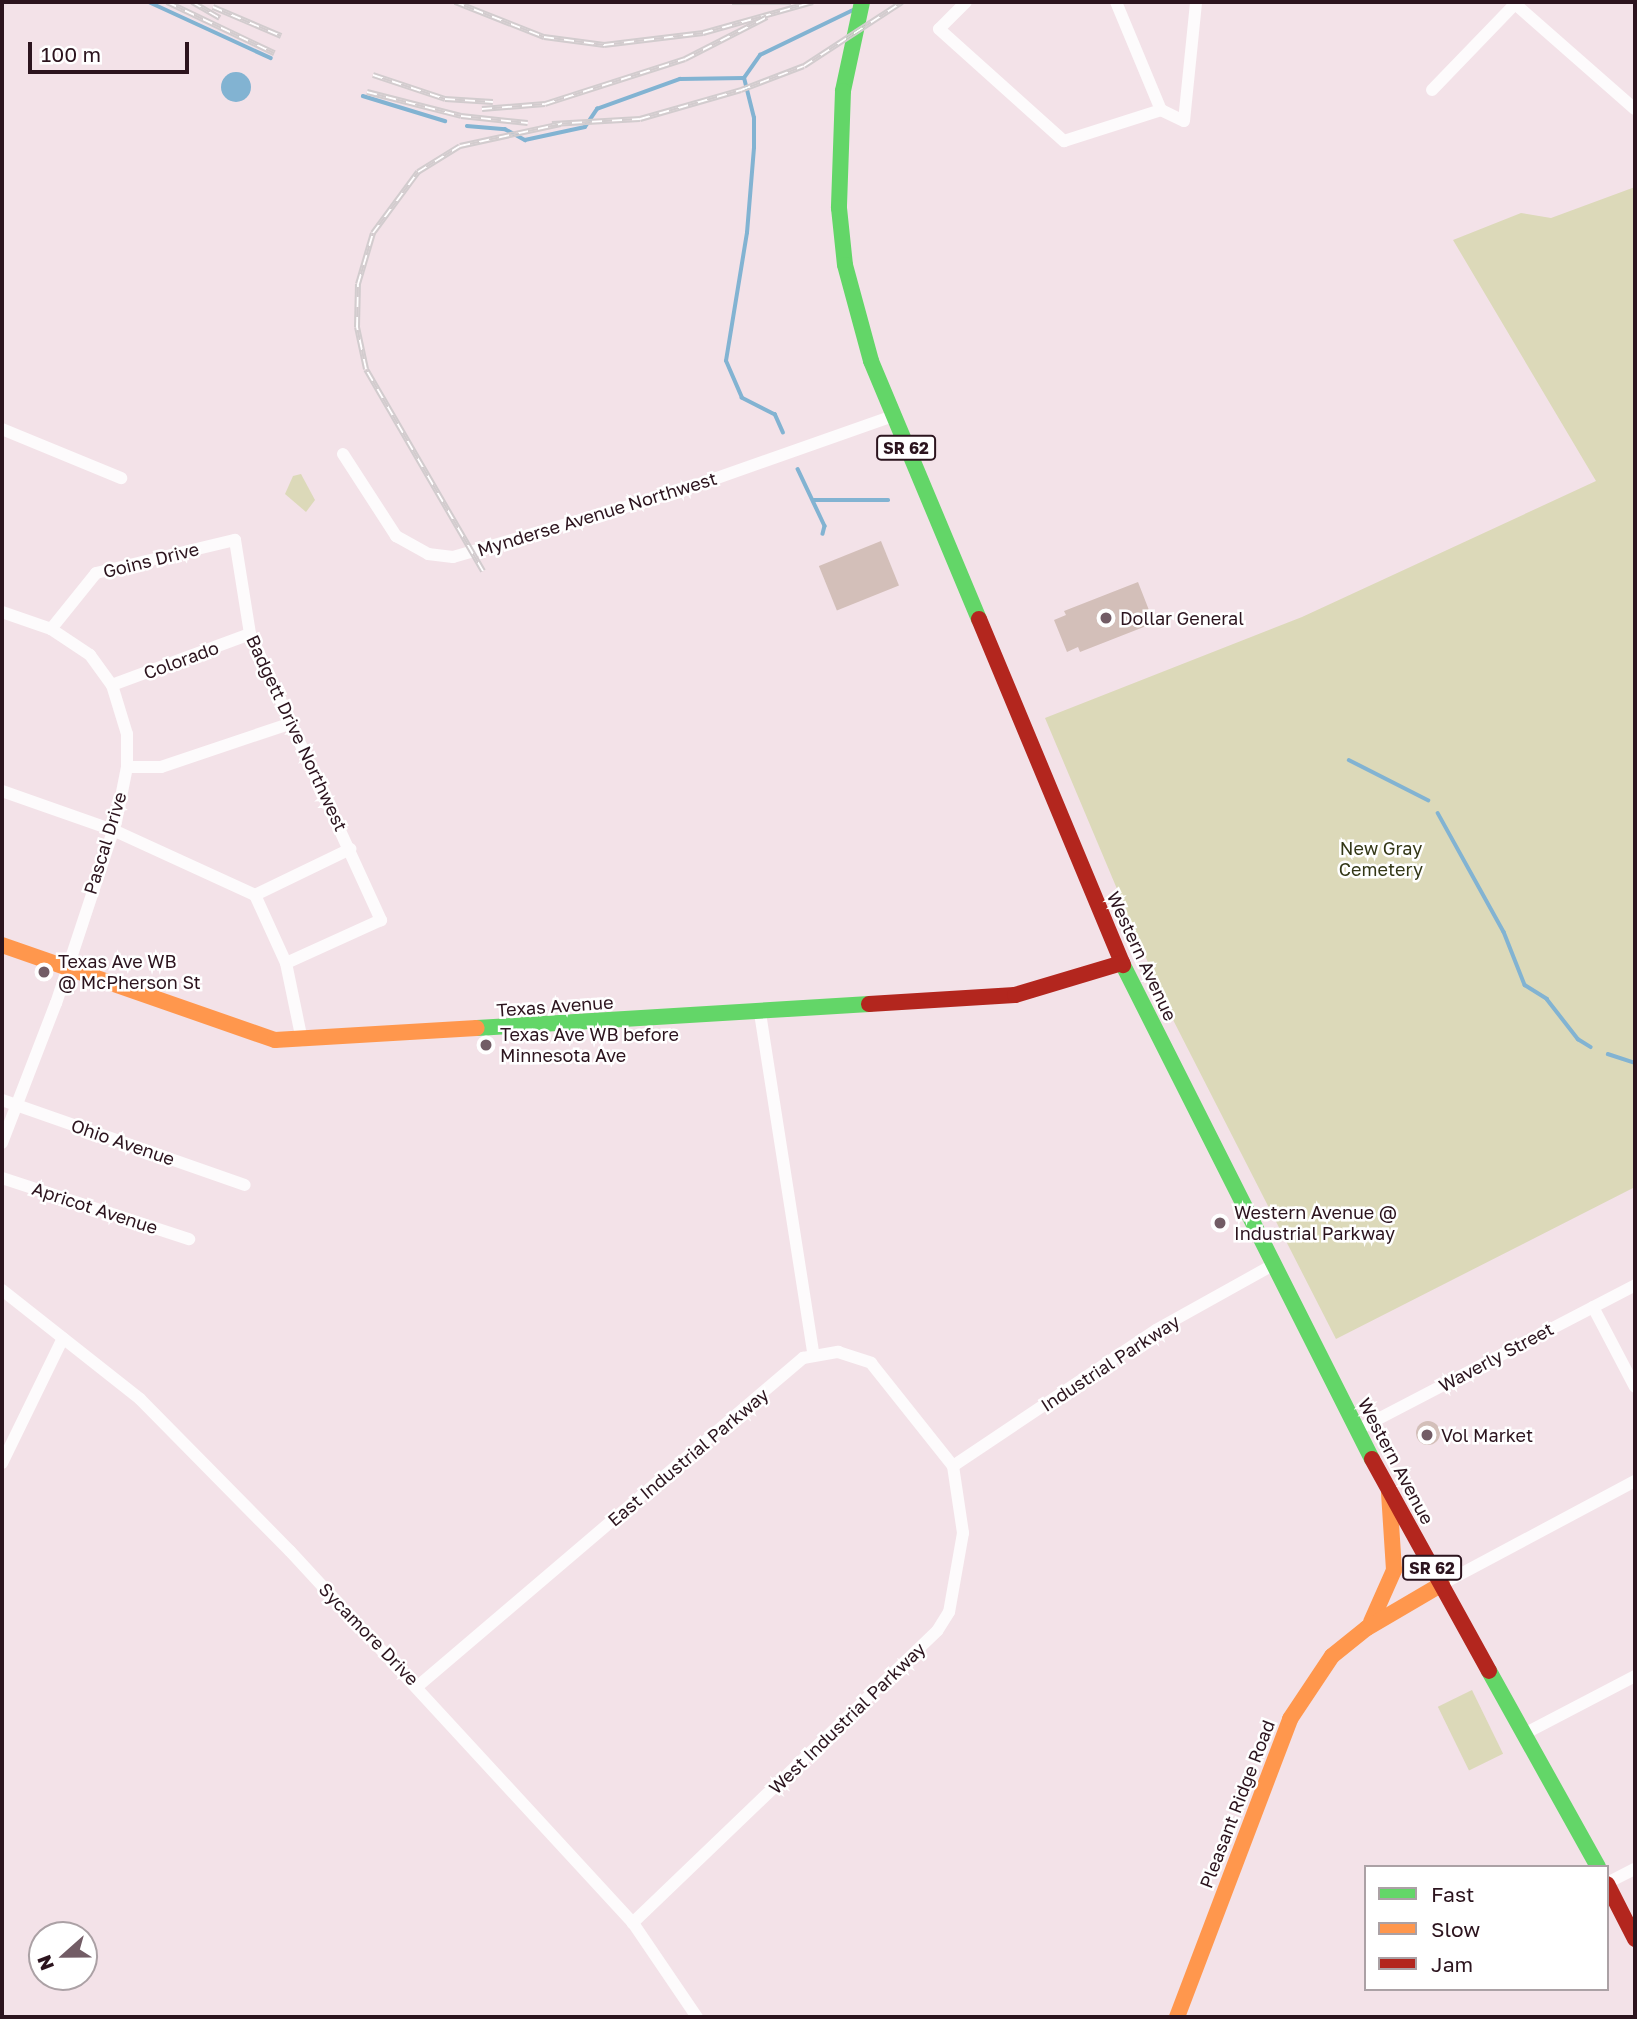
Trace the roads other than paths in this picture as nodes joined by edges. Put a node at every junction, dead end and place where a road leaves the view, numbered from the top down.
1 (862, 2) edge
2 (966, 2) edge
3 (1116, 2) edge
4 (1196, 2) edge
5 (1514, 3) edge
6 (1432, 90) dead end
7 (1635, 109) edge
8 (1161, 110) junction
9 (893, 416) junction
10 (2, 429) edge
11 (343, 454) dead end
12 (121, 478) dead end
13 (235, 540) joint
14 (2, 612) edge
15 (51, 629) junction
16 (250, 635) junction
17 (112, 685) junction
18 (289, 724) junction
19 (127, 767) junction
20 (2, 791) edge
21 (113, 830) junction
22 (350, 849) junction
23 (255, 895) junction
24 (2, 945) edge
25 (286, 963) junction
26 (1122, 963) junction
27 (64, 967) junction
28 (760, 1013) junction
29 (302, 1040) junction
30 (2, 1100) edge
31 (15, 1105) junction
32 (2, 1143) edge
33 (2, 1178) edge
34 (245, 1185) dead end
35 (189, 1239) dead end
36 (1271, 1266) junction
37 (1635, 1285) edge
38 (2, 1290) edge
39 (1593, 1307) junction
40 (64, 1338) junction
41 (814, 1356) junction
42 (1635, 1387) edge
43 (1357, 1430) junction
44 (2, 1463) edge
45 (953, 1466) junction
46 (1635, 1480) edge
47 (1389, 1492) junction
48 (1442, 1584) junction
49 (1367, 1628) junction
50 (1635, 1676) edge
51 (418, 1686) junction
52 (1526, 1733) junction
53 (1597, 1865) edge
54 (1635, 1869) edge
55 (1609, 1883) edge
56 (1609, 1888) edge
57 (633, 1923) junction
58 (1635, 1938) edge
59 (697, 2017) edge
60 (1177, 2017) edge

1 - 9 main road, Western Avenue / SR 62
2 - 8 street
3 - 8 street
4 - 8 street
5 - 6 street
5 - 7 street
9 - 11 street, Mynderse Avenue Northwest
9 - 26 main road, Western Avenue / SR 62
10 - 12 street
13 - 15 street, Goins Drive
13 - 16 street, Badgett Drive Northwest
14 - 15 street, Pascal Drive
15 - 17 street, Pascal Drive
16 - 17 street, Colorado
16 - 18 street, Badgett Drive Northwest
17 - 19 street, Pascal Drive
18 - 19 street
18 - 22 street, Badgett Drive Northwest
19 - 21 street, Pascal Drive
20 - 21 street
21 - 23 street
21 - 27 street, Pascal Drive
22 - 23 street
22 - 25 street, Badgett Drive Northwest
23 - 25 street
24 - 27 main road, Texas Avenue
25 - 29 street
26 - 28 main road, Texas Avenue
26 - 36 main road, Western Avenue / SR 62
27 - 29 main road, Texas Avenue
27 - 31 street, Pascal Drive
28 - 29 main road, Texas Avenue
28 - 41 street
30 - 31 street, Ohio Avenue
31 - 32 street, Pascal Drive
31 - 34 street, Ohio Avenue
33 - 35 street, Apricot Avenue
36 - 43 main road, Western Avenue / SR 62
36 - 45 street, Industrial Parkway
37 - 39 street, Waverly Street
38 - 40 street, Sycamore Drive
39 - 42 street
39 - 43 street, Waverly Street
40 - 44 street
40 - 51 street, Sycamore Drive
41 - 45 street, East Industrial Parkway
41 - 51 street, East Industrial Parkway
43 - 47 main road, Western Avenue / SR 62
45 - 57 street, West Industrial Parkway
46 - 48 street
47 - 48 main road, Western Avenue / SR 62
47 - 49 main road
48 - 49 main road, Pleasant Ridge Road
48 - 52 main road, Western Avenue / SR 62
49 - 60 main road, Pleasant Ridge Road
50 - 52 street
51 - 57 street, Sycamore Drive
52 - 53 main road, Western Avenue / SR 62
54 - 55 street
56 - 58 main road
57 - 59 street, Sycamore Drive

